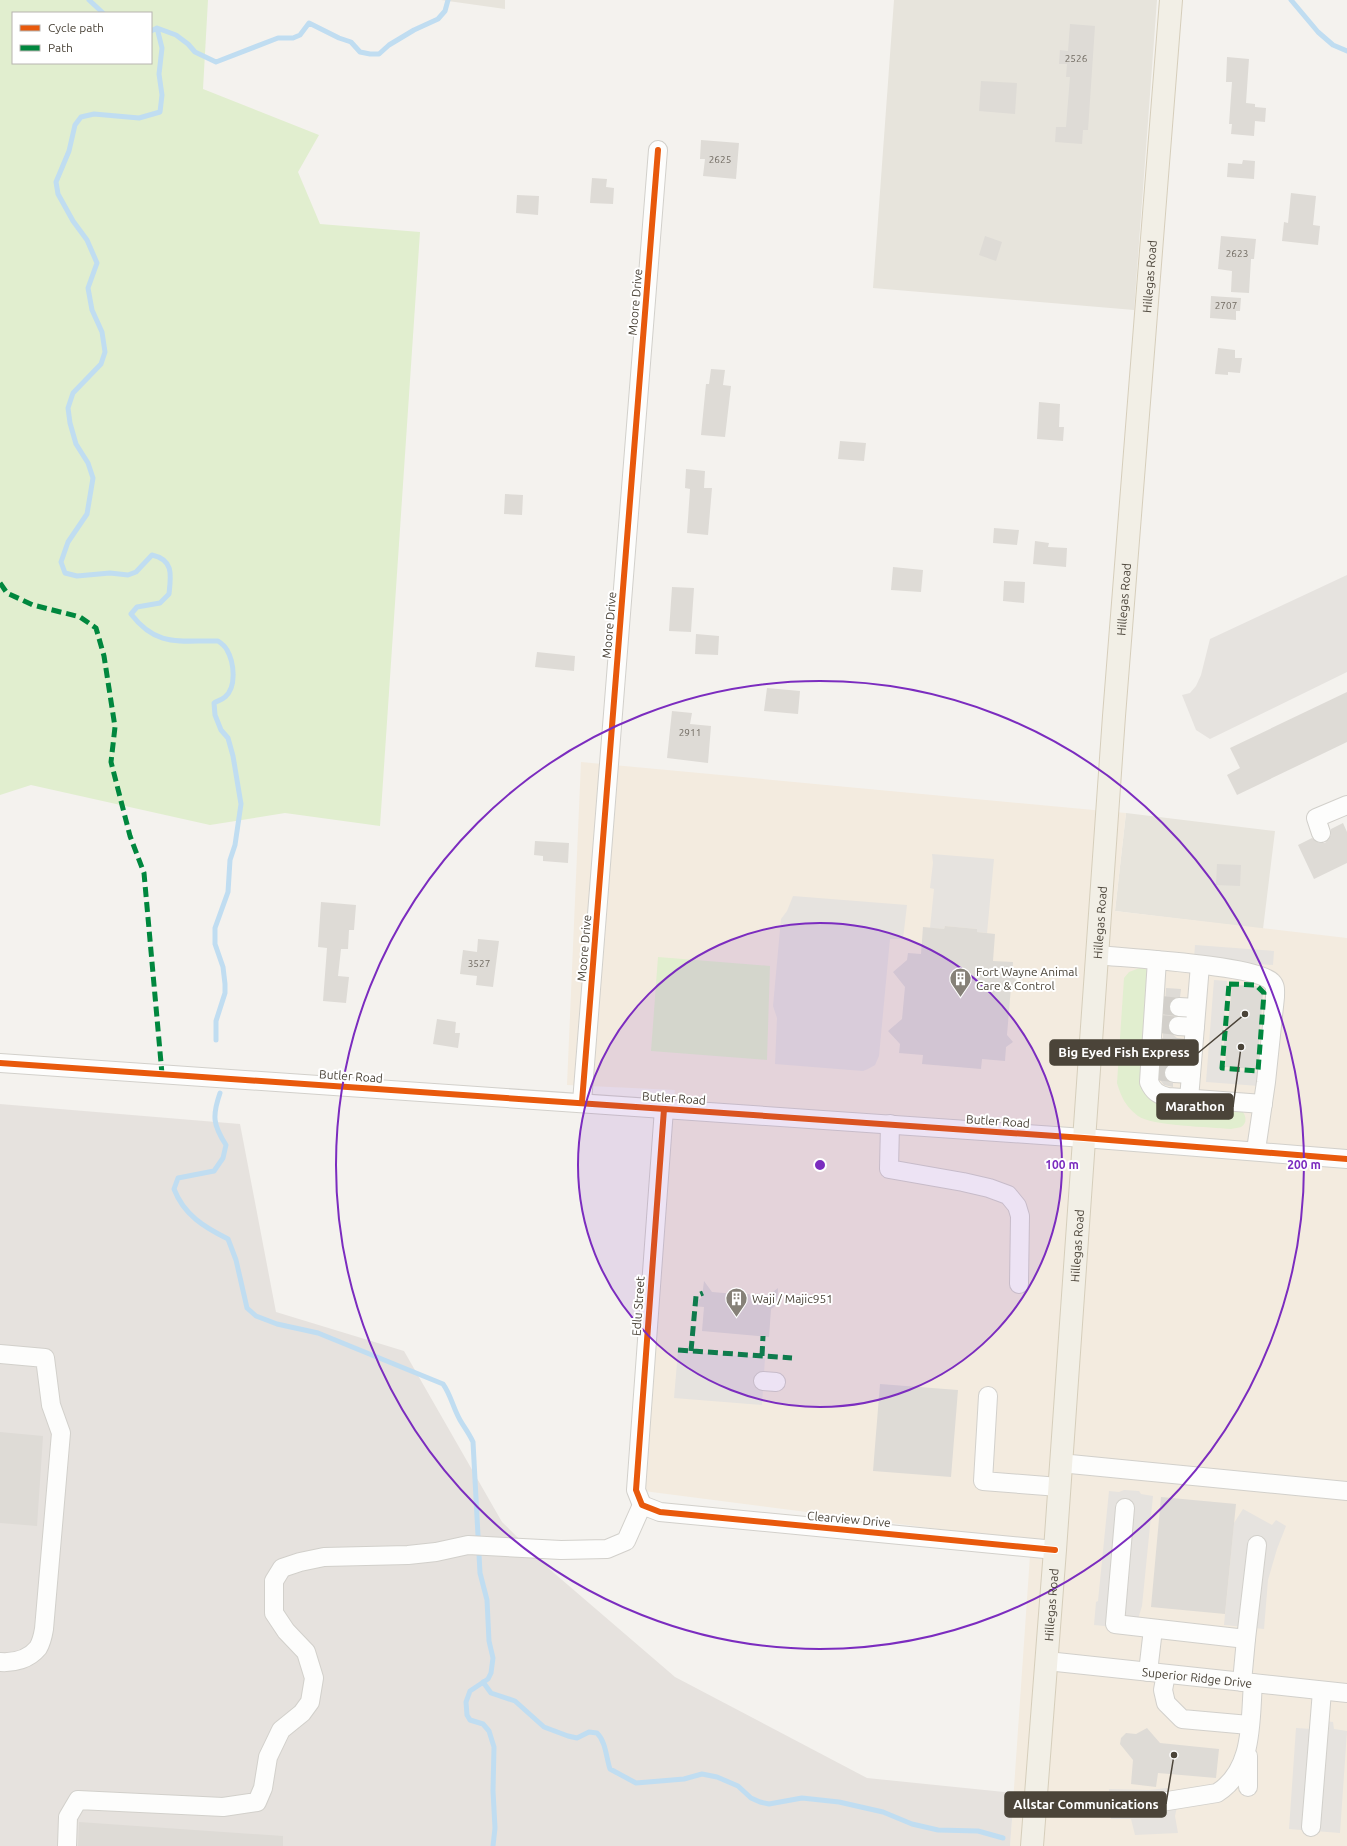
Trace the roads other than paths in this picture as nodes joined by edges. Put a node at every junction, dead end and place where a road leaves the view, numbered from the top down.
1 (1171, 0) edge
2 (658, 150) dead end
3 (1347, 805) edge
4 (1321, 834) dead end
5 (1097, 955) junction
6 (1157, 960) junction
7 (1200, 965) junction
8 (0, 1063) edge
9 (1189, 1099) junction
10 (582, 1102) junction
11 (1263, 1104) junction
12 (664, 1109) junction
13 (890, 1124) junction
14 (1084, 1138) junction
15 (1256, 1150) junction
16 (1347, 1159) edge
17 (1019, 1284) dead end
18 (0, 1354) edge
19 (988, 1396) dead end
20 (1060, 1463) junction
21 (1059, 1487) junction
22 (1347, 1492) edge
23 (642, 1505) junction
24 (1125, 1508) dead end
25 (1256, 1545) dead end
26 (1055, 1550) junction
27 (1152, 1629) junction
28 (1246, 1639) junction
29 (1047, 1661) junction
30 (0, 1662) edge
31 (1148, 1672) junction
32 (1166, 1674) junction
33 (1247, 1683) junction
34 (1322, 1691) junction
35 (1347, 1693) edge
36 (1249, 1734) junction
37 (1248, 1787) dead end
38 (1131, 1804) dead end
39 (1311, 1827) dead end
40 (67, 1846) edge
41 (1032, 1846) edge

1 - 5 main road, Hillegas Road
2 - 10 street, Moore Drive
3 - 4 street
5 - 6 street
5 - 14 main road, Hillegas Road
6 - 7 street
6 - 9 street
7 - 9 street
7 - 11 street
8 - 10 street, Butler Road
9 - 11 street
10 - 12 street, Butler Road
11 - 15 street
12 - 13 street, Butler Road
12 - 23 street, Edlu Street
13 - 14 street, Butler Road
13 - 17 street
14 - 15 street, Butler Road
14 - 20 main road, Hillegas Road
15 - 16 street, Butler Road
18 - 30 street
19 - 21 street
20 - 21 main road, Hillegas Road
20 - 22 street
21 - 26 main road, Hillegas Road
23 - 26 street, Clearview Drive
23 - 40 street
24 - 27 street
25 - 28 street
26 - 29 main road, Hillegas Road
27 - 28 street
27 - 31 street
28 - 33 street
29 - 31 street, Superior Ridge Drive
29 - 41 main road, Hillegas Road
31 - 32 street, Superior Ridge Drive
32 - 33 street, Superior Ridge Drive
32 - 36 street
33 - 34 street, Superior Ridge Drive
33 - 36 street
34 - 35 street, Superior Ridge Drive
34 - 39 street
36 - 37 street
36 - 38 street

